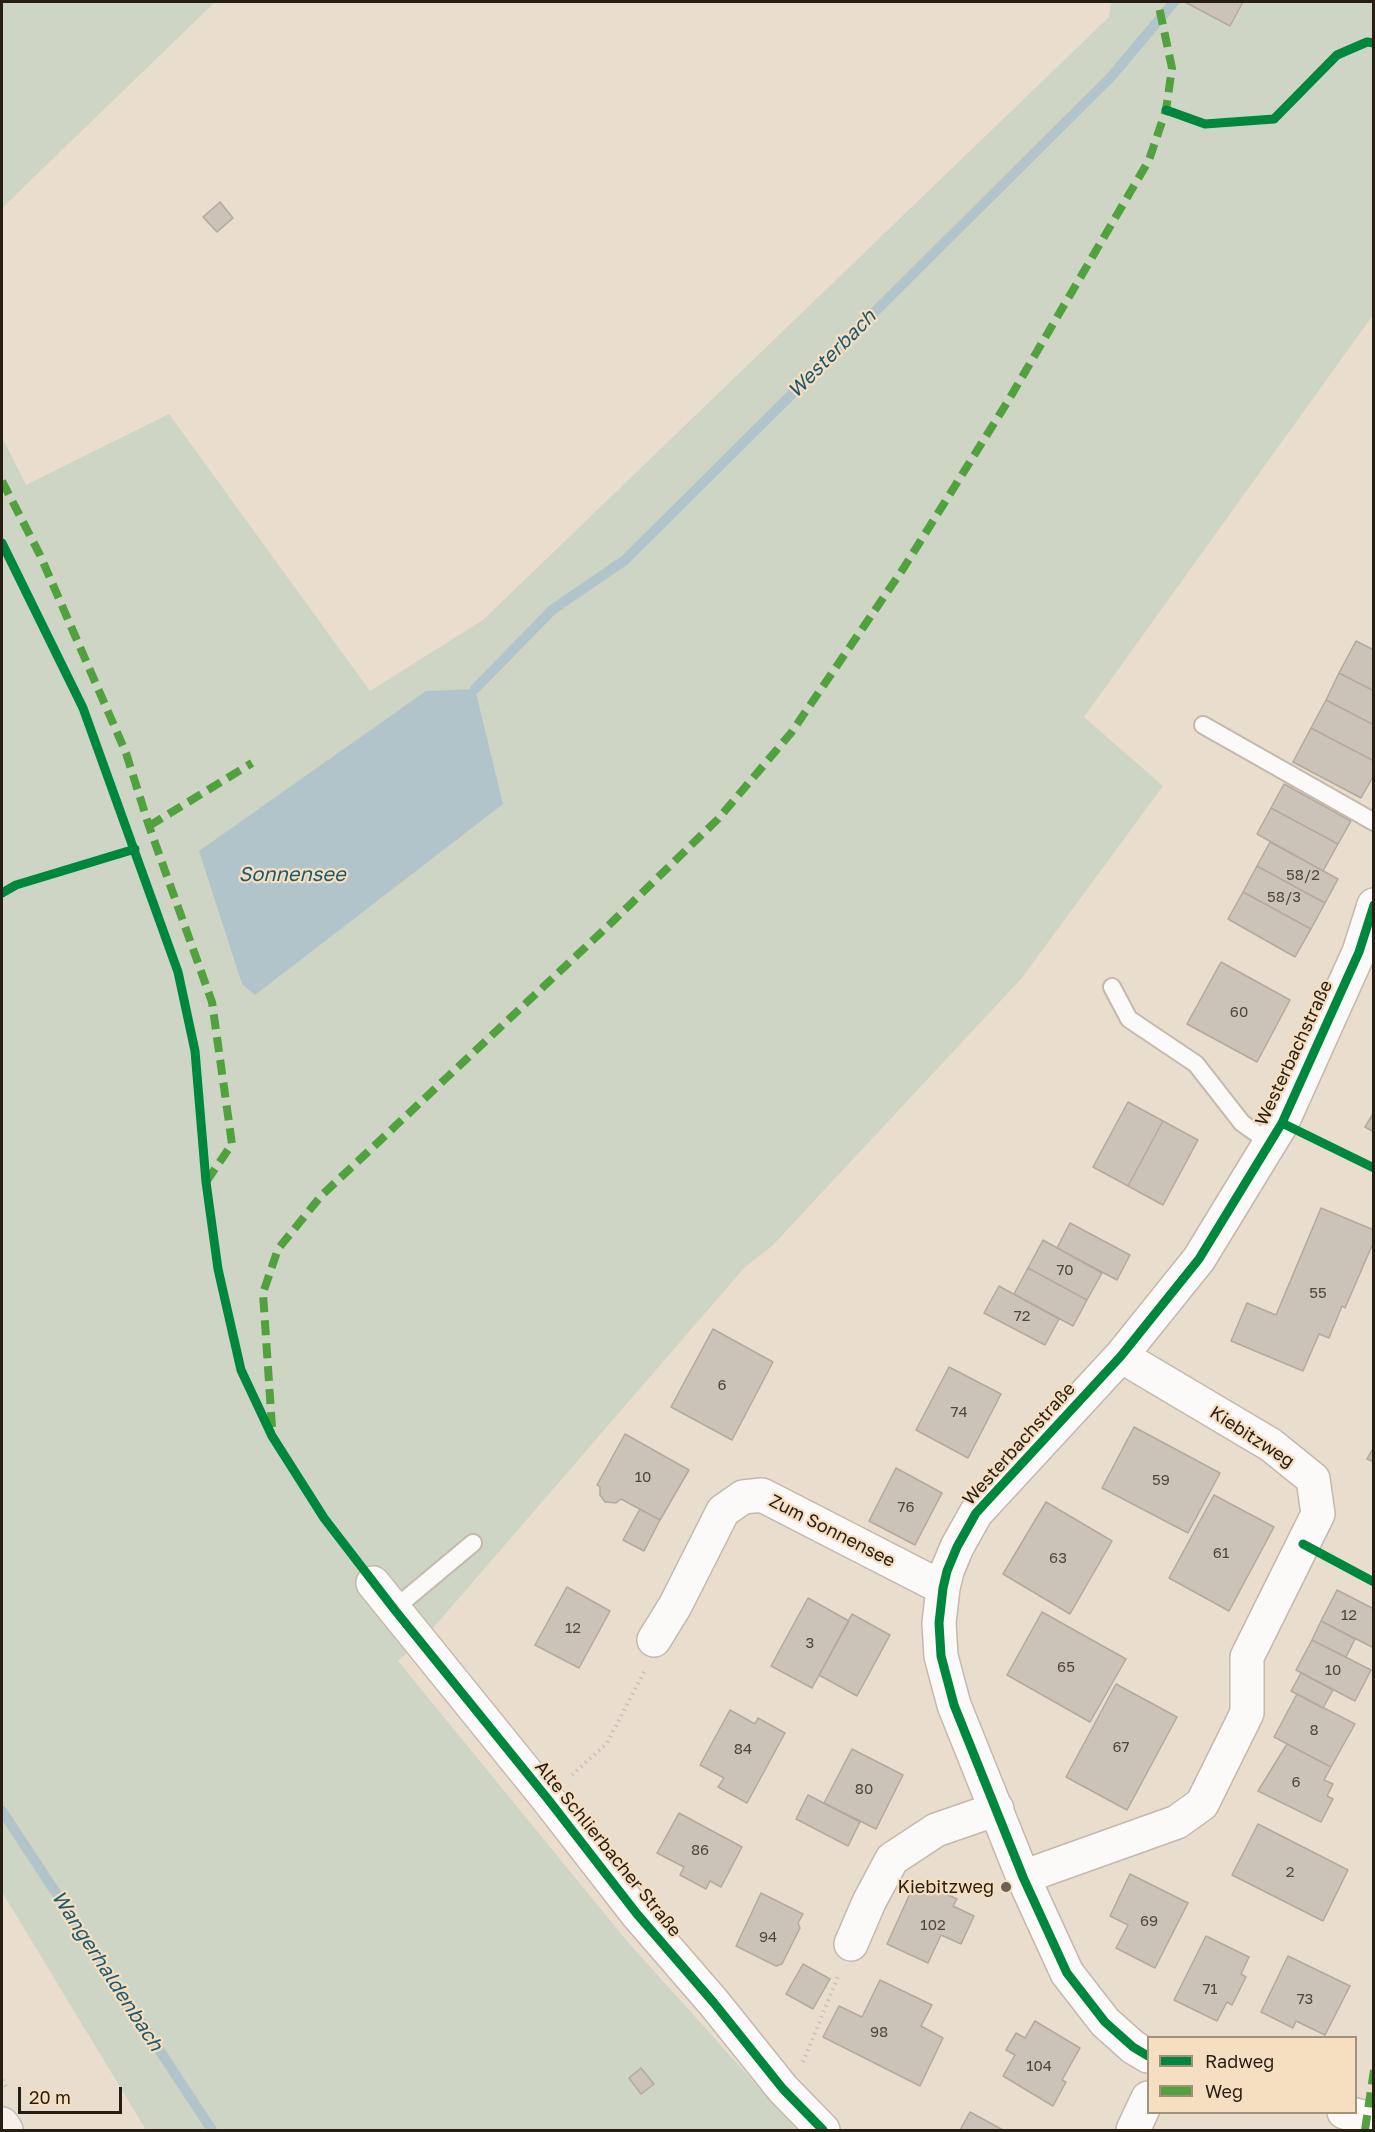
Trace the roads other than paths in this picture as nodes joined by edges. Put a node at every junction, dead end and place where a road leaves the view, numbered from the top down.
1 (1203, 725) dead end
2 (1374, 822) edge
3 (1374, 905) edge
4 (1366, 956) edge
5 (1112, 987) dead end
6 (1270, 1143) junction
7 (1122, 1356) junction
8 (473, 1543) dead end
9 (373, 1583) dead end
10 (943, 1588) junction
11 (394, 1609) junction
12 (654, 1640) road end
13 (997, 1809) junction
14 (1023, 1877) junction
15 (851, 1944) road end
16 (1147, 2055) edge
17 (1147, 2102) edge
18 (1352, 2114) edge
19 (1374, 2120) edge
20 (2, 2124) edge
21 (6, 2130) edge
22 (824, 2130) edge
23 (1133, 2130) edge

1 - 2 lane
3 - 4 street, Westerbachstraße
4 - 6 street, Westerbachstraße
5 - 6 lane
6 - 7 street, Westerbachstraße
7 - 10 street, Westerbachstraße
7 - 14 street, Kiebitzweg
8 - 11 lane
9 - 11 street, Alte Schlierbacher Straße
10 - 12 street, Zum Sonnensee
10 - 13 street, Westerbachstraße
11 - 22 street, Alte Schlierbacher Straße
13 - 14 street, Westerbachstraße
13 - 15 street
14 - 16 street, Westerbachstraße
17 - 23 street
18 - 19 street
20 - 21 main road

